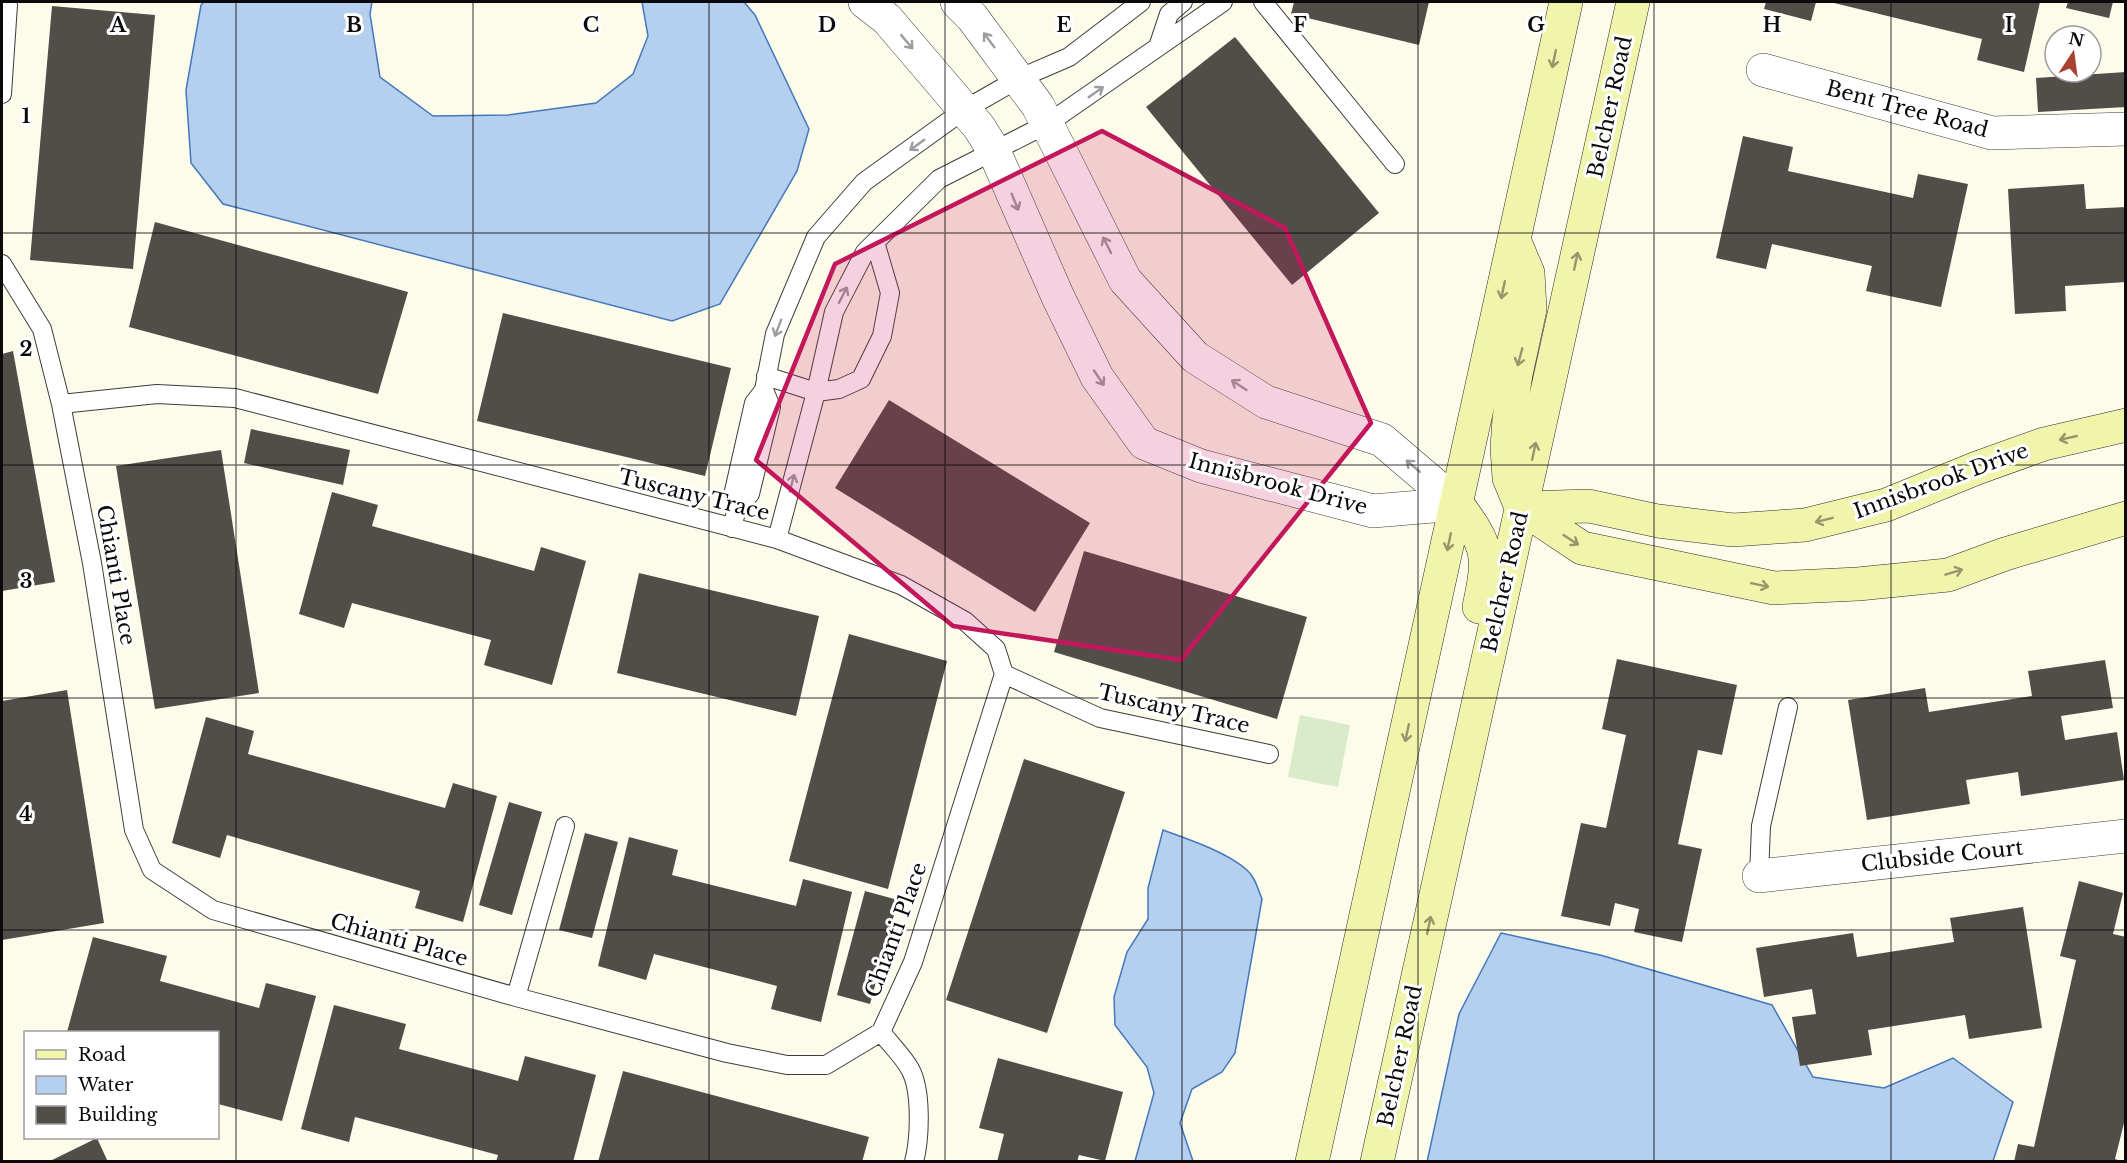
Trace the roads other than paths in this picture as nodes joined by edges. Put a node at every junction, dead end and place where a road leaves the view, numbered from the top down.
1 (865, 2) edge
2 (957, 2) edge
3 (1141, 2) edge
4 (1183, 2) edge
5 (1223, 2) edge
6 (1263, 2) edge
7 (1566, 2) edge
8 (1633, 2) edge
9 (8, 5) dead end
10 (1164, 8) edge
11 (1158, 47) junction
12 (1763, 70) dead end
13 (1018, 79) junction
14 (2, 94) edge
15 (964, 110) junction
16 (1047, 124) junction
17 (2126, 129) edge
18 (994, 151) junction
19 (1395, 164) dead end
20 (1514, 240) junction
21 (875, 242) junction
22 (4, 271) edge
23 (765, 383) junction
24 (816, 392) junction
25 (62, 404) junction
26 (2126, 425) edge
27 (1457, 504) junction
28 (1522, 508) junction
29 (2126, 518) edge
30 (732, 528) junction
31 (777, 539) junction
32 (1004, 674) junction
33 (1788, 707) dead end
34 (1269, 754) dead end
35 (1462, 774) junction
36 (565, 826) dead end
37 (2126, 836) edge
38 (1759, 876) joint
39 (516, 997) junction
40 (881, 1032) junction
41 (914, 1161) edge
42 (1312, 1161) edge
43 (1377, 1161) edge

1 -> 15 street, Innisbrook Drive
13 -> 2 street
3 - 13 lane
4 - 10 lane
5 - 11 lane
6 - 19 lane
7 -> 20 main road
28 -> 8 main road, Belcher Road
9 - 14 lane
10 - 11 lane
16 -> 11 lane
12 - 17 street, Bent Tree Road
13 - 15 lane
13 - 16 street
15 - 18 street, Innisbrook Drive
15 -> 23 lane
16 - 18 lane
27 -> 16 street
18 - 21 lane
18 -> 27 street, Innisbrook Drive
20 -> 27 main road
20 -> 28 main road
24 -> 21 lane
21 - 24 lane
22 - 25 lane, Chianti Place
23 - 24 lane
23 - 30 lane
31 -> 24 lane
25 - 30 lane, Tuscany Trace
25 - 39 lane, Chianti Place
26 -> 28 main road, Innisbrook Drive
27 - 35 main road
27 -> 42 main road
28 -> 29 main road
28 - 35 main road, Belcher Road
30 - 31 lane, Tuscany Trace
31 - 32 lane, Tuscany Trace
32 - 34 lane, Tuscany Trace
32 - 40 lane, Chianti Place
33 - 38 lane
43 -> 35 main road, Belcher Road
36 - 39 lane
37 - 38 street, Clubside Court
39 - 40 lane, Chianti Place
40 - 41 lane

